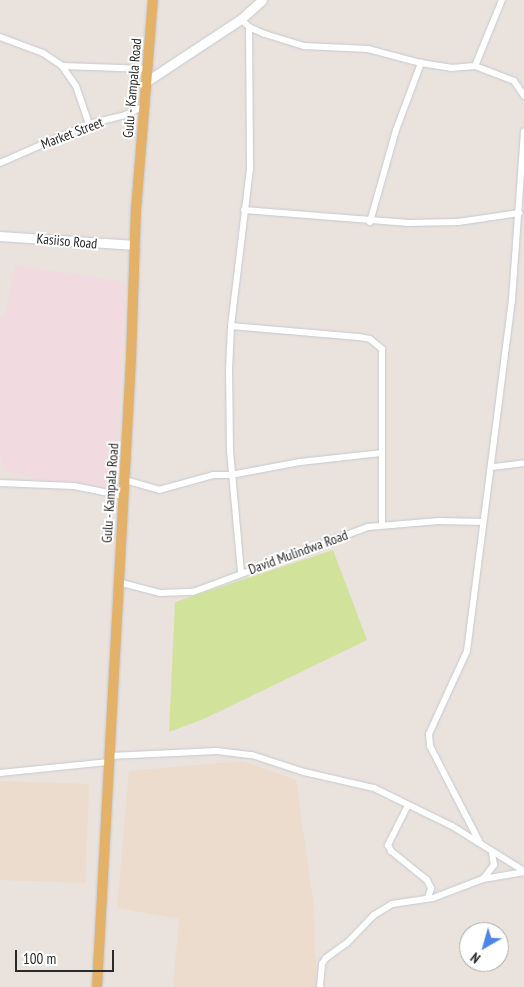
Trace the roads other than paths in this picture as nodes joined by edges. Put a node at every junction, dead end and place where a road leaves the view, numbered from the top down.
1 (153, 0) edge
2 (262, 0) edge
3 (502, 0) edge
4 (241, 19) junction
5 (249, 27) junction
6 (0, 36) edge
7 (421, 63) junction
8 (62, 66) junction
9 (475, 66) junction
10 (148, 69) junction
11 (147, 81) junction
12 (524, 96) edge
13 (144, 106) junction
14 (89, 124) junction
15 (524, 132) edge
16 (0, 163) edge
17 (244, 210) junction
18 (518, 213) junction
19 (370, 222) junction
20 (0, 236) edge
21 (135, 245) junction
22 (230, 326) junction
23 (381, 454) junction
24 (524, 463) edge
25 (493, 467) junction
26 (232, 475) junction
27 (125, 480) junction
28 (0, 484) edge
29 (124, 496) junction
30 (483, 522) junction
31 (382, 525) junction
32 (241, 572) junction
33 (118, 582) junction
34 (110, 759) junction
35 (0, 773) edge
36 (408, 805) junction
37 (480, 842) junction
38 (492, 852) junction
39 (524, 872) edge
40 (483, 879) junction
41 (428, 898) junction
42 (97, 987) edge
43 (320, 987) edge

1 - 10 main road, Gulu - Kampala Road
2 - 4 street
3 - 9 street
4 - 5 street
4 - 11 street
5 - 7 street
5 - 17 street
6 - 8 street
7 - 9 street
7 - 19 street
8 - 10 street
8 - 14 street
9 - 12 street
10 - 11 main road, Gulu - Kampala Road
11 - 13 main road, Gulu - Kampala Road
13 - 14 street, Market Street
13 - 21 main road, Gulu - Kampala Road
14 - 16 street, Market Street
15 - 18 street
17 - 19 street
17 - 22 street
18 - 19 street
18 - 25 street
20 - 21 street, Kasiiso Road
21 - 27 main road, Gulu - Kampala Road
22 - 23 street
22 - 26 street
23 - 26 street
23 - 31 street
24 - 25 street
25 - 30 street
26 - 27 street
26 - 32 street
27 - 29 main road, Gulu - Kampala Road
28 - 29 street
29 - 33 main road, Gulu - Kampala Road
30 - 31 street, David Mulindwa Road
30 - 37 street
31 - 32 street, David Mulindwa Road
32 - 33 street, David Mulindwa Road
33 - 34 main road, Gulu - Kampala Road
34 - 35 street
34 - 36 street
34 - 42 main road, Gulu - Kampala Road
36 - 37 street
36 - 41 street
37 - 38 street
38 - 39 street
38 - 40 street
39 - 40 street
40 - 41 street
41 - 43 street

